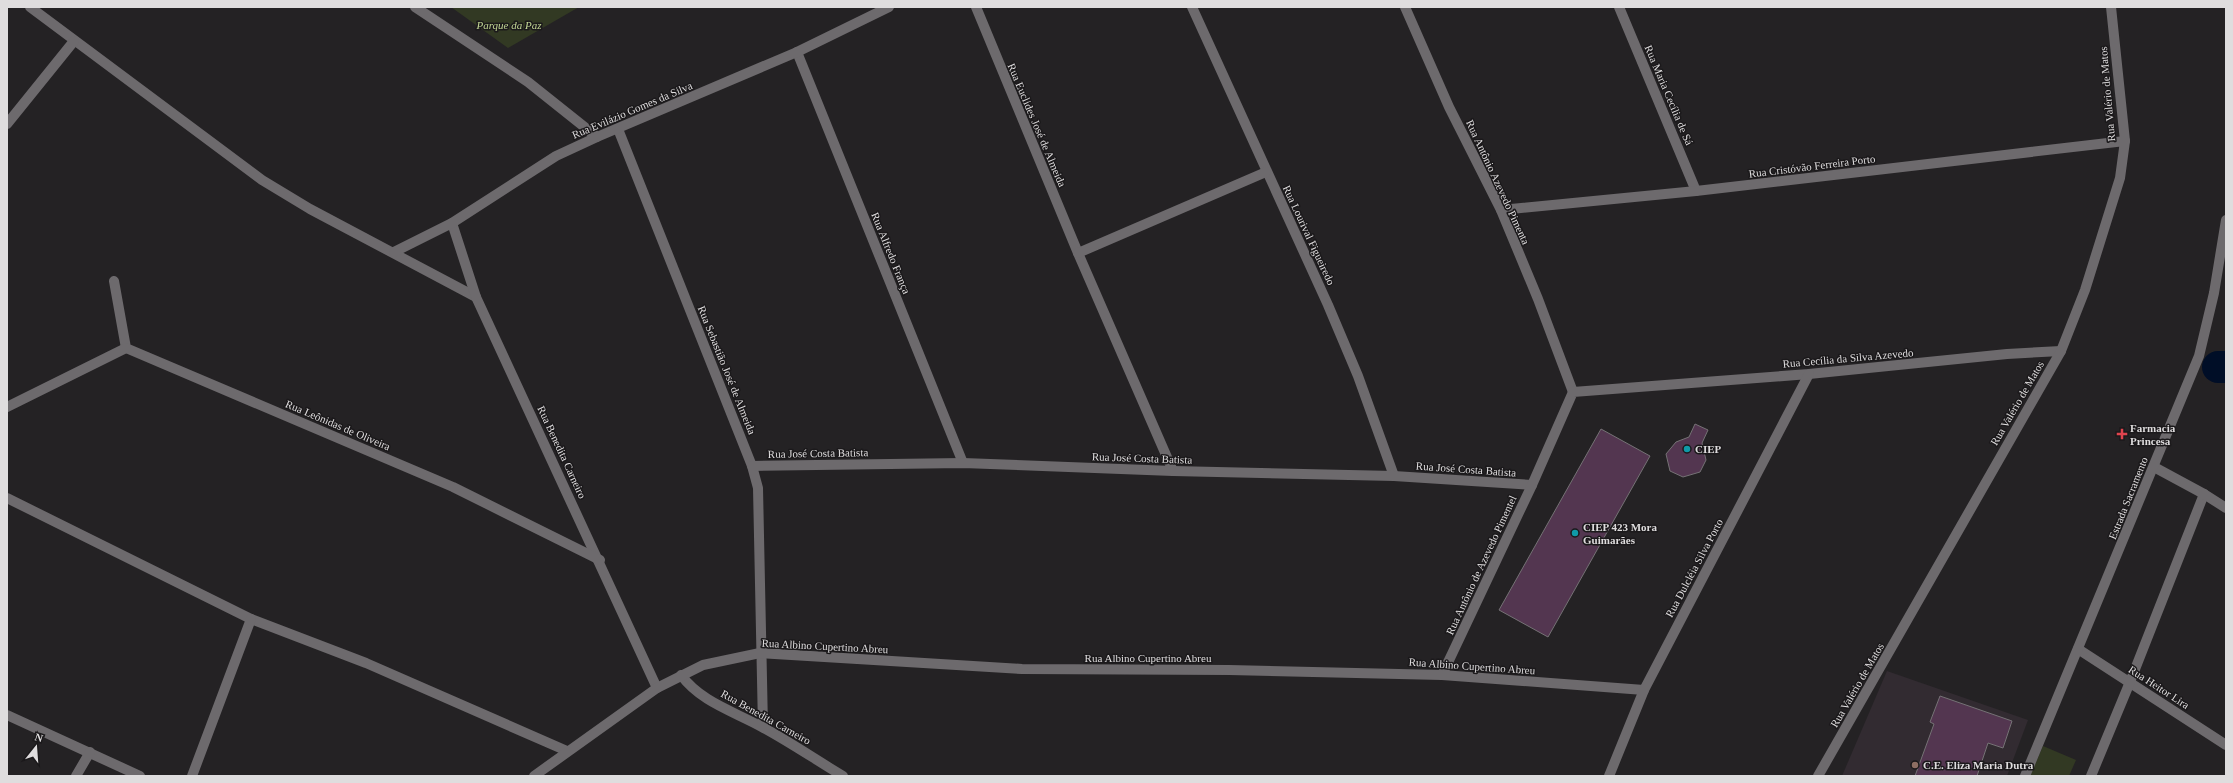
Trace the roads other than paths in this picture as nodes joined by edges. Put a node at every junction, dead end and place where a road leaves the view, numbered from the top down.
1 (30, 7) edge
2 (415, 7) edge
3 (889, 7) edge
4 (976, 7) edge
5 (1192, 7) edge
6 (1405, 7) edge
7 (1619, 7) edge
8 (2111, 7) edge
9 (74, 41) junction
10 (796, 52) junction
11 (7, 124) edge
12 (618, 129) junction
13 (597, 137) junction
14 (2125, 140) junction
15 (1266, 172) junction
16 (1696, 192) junction
17 (1501, 210) junction
18 (2226, 220) edge
19 (452, 224) junction
20 (394, 252) junction
21 (1078, 253) junction
22 (114, 281) dead end
23 (476, 297) junction
24 (126, 348) junction
25 (2061, 351) junction
26 (1809, 374) junction
27 (1573, 392) junction
28 (7, 407) edge
29 (963, 463) junction
30 (752, 466) junction
31 (2154, 467) junction
32 (1173, 471) junction
33 (1394, 476) junction
34 (1532, 485) junction
35 (2204, 494) junction
36 (7, 498) edge
37 (2226, 508) edge
38 (600, 560) junction
39 (251, 619) junction
40 (2078, 649) junction
41 (760, 653) junction
42 (681, 675) junction
43 (1442, 675) junction
44 (2130, 682) junction
45 (658, 688) junction
46 (1644, 690) junction
47 (7, 715) edge
48 (763, 727) junction
49 (2226, 745) edge
50 (90, 752) junction
51 (567, 752) junction
52 (76, 776) edge
53 (140, 776) edge
54 (192, 776) edge
55 (534, 776) edge
56 (843, 776) edge
57 (1609, 776) edge
58 (1818, 776) edge
59 (2025, 776) edge
60 (2091, 776) edge

1 - 9 street
2 - 13 street
3 - 10 street, Rua Evilázio Gomes da Silva
4 - 21 street, Rua Euclides José de Almeida
5 - 15 street, Rua Lourival Figueiredo
6 - 17 street, Rua Antônio Azevedo Pimenta
7 - 16 street, Rua Maria Cecília de Sá
8 - 14 street, Rua Valério de Matos
9 - 11 street
9 - 20 street
10 - 12 street, Rua Evilázio Gomes da Silva
10 - 29 street, Rua Alfredo França
12 - 13 street, Rua Evilázio Gomes da Silva
12 - 30 street, Rua Sebastião José de Almeida
13 - 19 street, Rua Evilázio Gomes da Silva
14 - 16 street, Rua Cristóvão Ferreira Porto
14 - 25 street, Rua Valério de Matos
15 - 21 street
15 - 33 street, Rua Lourival Figueiredo
16 - 17 street, Rua Cristóvão Ferreira Porto
17 - 27 street, Rua Antônio Azevedo Pimenta
18 - 31 street, Estrada Sacramento
19 - 20 street, Rua Evilázio Gomes da Silva
19 - 23 street, Rua Benedita Carneiro
20 - 23 street
21 - 32 street, Rua Euclides José de Almeida
22 - 24 street
23 - 38 street, Rua Benedita Carneiro
24 - 28 street
24 - 38 street, Rua Leônidas de Oliveira
25 - 26 street, Rua Cecília da Silva Azevedo
25 - 58 street, Rua Valério de Matos
26 - 27 street, Rua Cecília da Silva Azevedo
26 - 46 street, Rua Dulcléia Silva Porto
27 - 34 street, Rua Antônio de Azevedo Pimentel
29 - 30 street, Rua José Costa Batista
29 - 32 street, Rua José Costa Batista
30 - 41 street, Rua Sebastião José de Almeida
31 - 35 street
31 - 40 street, Estrada Sacramento
32 - 33 street, Rua José Costa Batista
33 - 34 street, Rua José Costa Batista
34 - 43 street, Rua Antônio de Azevedo Pimentel
35 - 37 street
35 - 44 street
36 - 39 street
38 - 45 street, Rua Benedita Carneiro
39 - 51 street
39 - 54 street
40 - 44 street, Rua Heitor Lira
40 - 59 street, Estrada Sacramento
41 - 42 street, Rua Albino Cupertino Abreu
41 - 43 street, Rua Albino Cupertino Abreu
41 - 48 street, Rua Sebastião José de Almeida
42 - 45 street, Rua Albino Cupertino Abreu
42 - 48 street, Rua Benedita Carneiro
43 - 46 street, Rua Albino Cupertino Abreu
44 - 49 street, Rua Heitor Lira
44 - 60 street
45 - 51 street, Rua Albino Cupertino Abreu
46 - 57 street, Rua Dulcléia Silva Porto
47 - 50 street
48 - 56 street, Rua Benedita Carneiro
50 - 52 street
50 - 53 street
51 - 55 street, Rua Albino Cupertino Abreu

